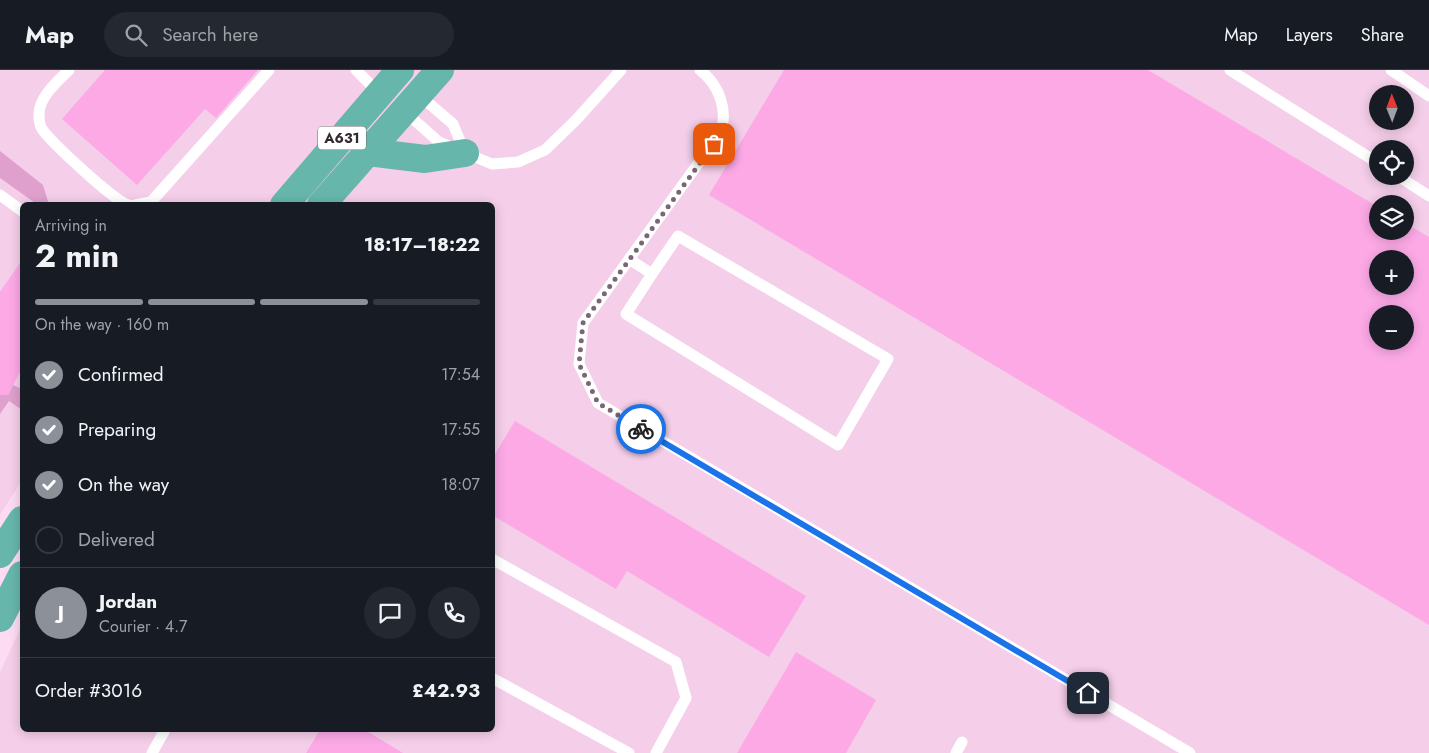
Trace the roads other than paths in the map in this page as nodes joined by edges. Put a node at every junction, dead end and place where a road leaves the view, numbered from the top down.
1 (69, 70) edge
2 (269, 70) edge
3 (356, 70) edge
4 (440, 70) edge
5 (621, 70) edge
6 (700, 70) edge
7 (1230, 70) edge
8 (1391, 70) edge
9 (391, 80) edge
10 (1429, 96) edge
11 (411, 103) junction
12 (368, 152) junction
13 (465, 153) junction
14 (1369, 157) edge
15 (1412, 185) edge
16 (0, 195) edge
17 (1429, 196) edge
18 (120, 202) edge
19 (151, 202) edge
20 (287, 202) edge
21 (324, 202) edge
22 (20, 210) edge
23 (630, 259) junction
24 (652, 274) junction
25 (20, 523) edge
26 (0, 554) edge
27 (495, 561) edge
28 (20, 579) edge
29 (0, 618) edge
30 (495, 680) edge
31 (164, 732) edge
32 (962, 742) dead end
33 (152, 753) edge
34 (629, 753) edge
35 (656, 753) edge
36 (956, 753) edge
37 (1190, 753) edge

1 - 18 lane
2 - 19 lane
3 - 9 lane
4 - 11 highway, A631
5 - 13 lane
6 - 23 lane
7 - 14 lane
8 - 10 lane
9 - 11 highway
9 - 20 highway, A631
11 - 12 highway, A631
11 - 13 lane
11 - 13 lane
12 - 13 highway
12 - 21 highway, A631
15 - 17 lane
16 - 22 lane
23 - 24 lane
23 - 37 lane
24 - 24 lane
25 - 26 highway
27 - 35 lane
28 - 29 highway
30 - 34 lane
31 - 33 lane
32 - 36 lane

